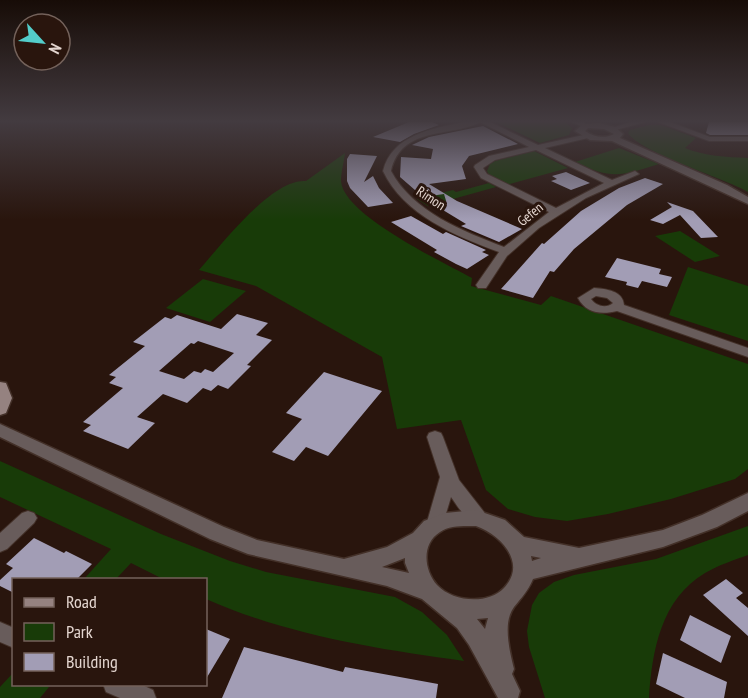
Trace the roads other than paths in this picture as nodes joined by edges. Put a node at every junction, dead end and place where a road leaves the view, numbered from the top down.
1 (392, 155) edge
2 (507, 155) edge
3 (551, 155) edge
4 (657, 155) edge
5 (635, 174) dead end
6 (611, 183) junction
7 (748, 201) edge
8 (555, 211) junction
9 (506, 251) junction
10 (482, 285) dead end
11 (617, 307) dead end
12 (748, 353) edge
13 (0, 387) edge
14 (0, 409) edge
15 (0, 430) edge
16 (435, 437) dead end
17 (448, 478) junction
18 (748, 501) edge
19 (27, 518) dead end
20 (478, 518) junction
21 (436, 522) junction
22 (418, 540) junction
23 (0, 544) edge
24 (518, 545) junction
25 (582, 556) junction
26 (340, 567) junction
27 (524, 573) junction
28 (436, 596) junction
29 (503, 603) junction
30 (118, 686) edge
31 (510, 694) edge
32 (145, 698) edge

1 - 9 street, Rimon
2 - 8 street
3 - 6 street
4 - 7 street
5 - 6 street, Gefen
6 - 8 street, Gefen
8 - 9 street, Gefen
9 - 10 street, Gefen
11 - 12 street
13 - 14 main road
15 - 26 street
16 - 17 street
17 - 20 street
17 - 21 street
18 - 25 street
19 - 23 street
20 - 21 street
20 - 24 street
21 - 22 street
22 - 26 street
22 - 28 street
24 - 25 street
24 - 27 street
25 - 27 street
26 - 28 street
27 - 29 street
28 - 29 street
28 - 31 street
29 - 31 street
30 - 32 street

